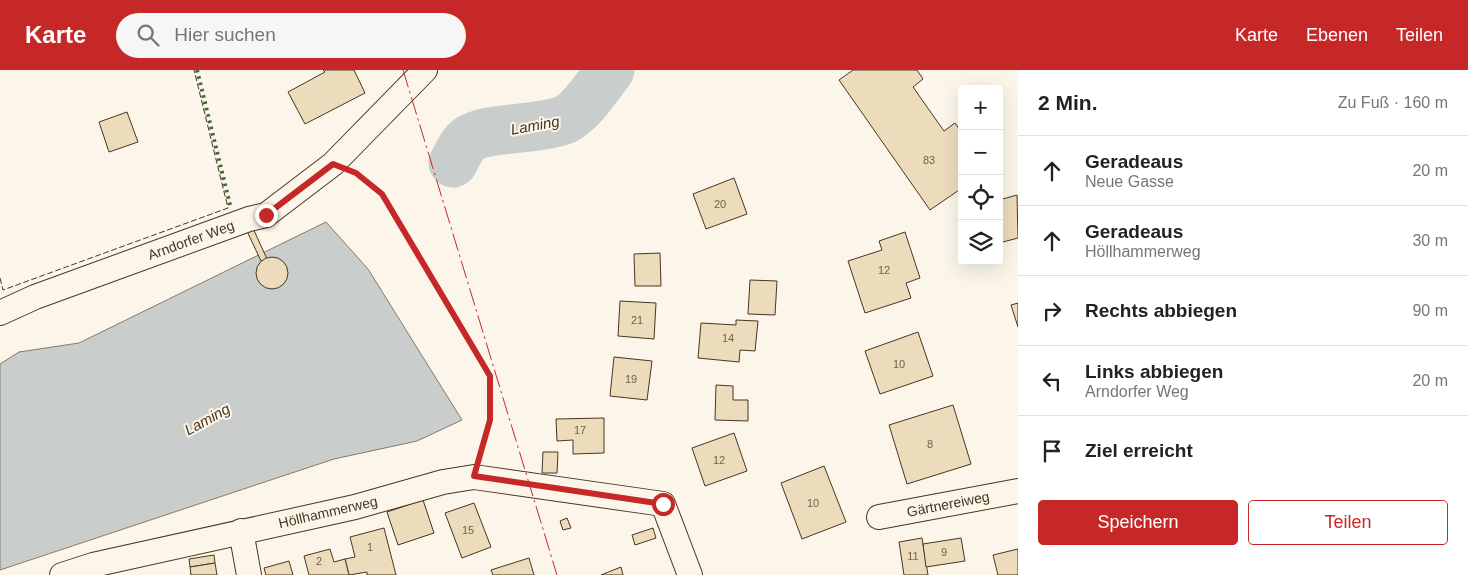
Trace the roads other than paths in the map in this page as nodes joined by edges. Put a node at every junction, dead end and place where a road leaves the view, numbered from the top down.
1 (426, 70) edge
2 (0, 313) edge
3 (1018, 491) edge
4 (879, 517) dead end
5 (240, 531) junction
6 (62, 575) edge
7 (249, 575) edge
8 (690, 575) edge

1 - 2 street, Arndorfer Weg
3 - 4 street, Gärtnereiweg
5 - 6 street, Höllhammerweg
5 - 7 street
5 - 8 street, Höllhammerweg

